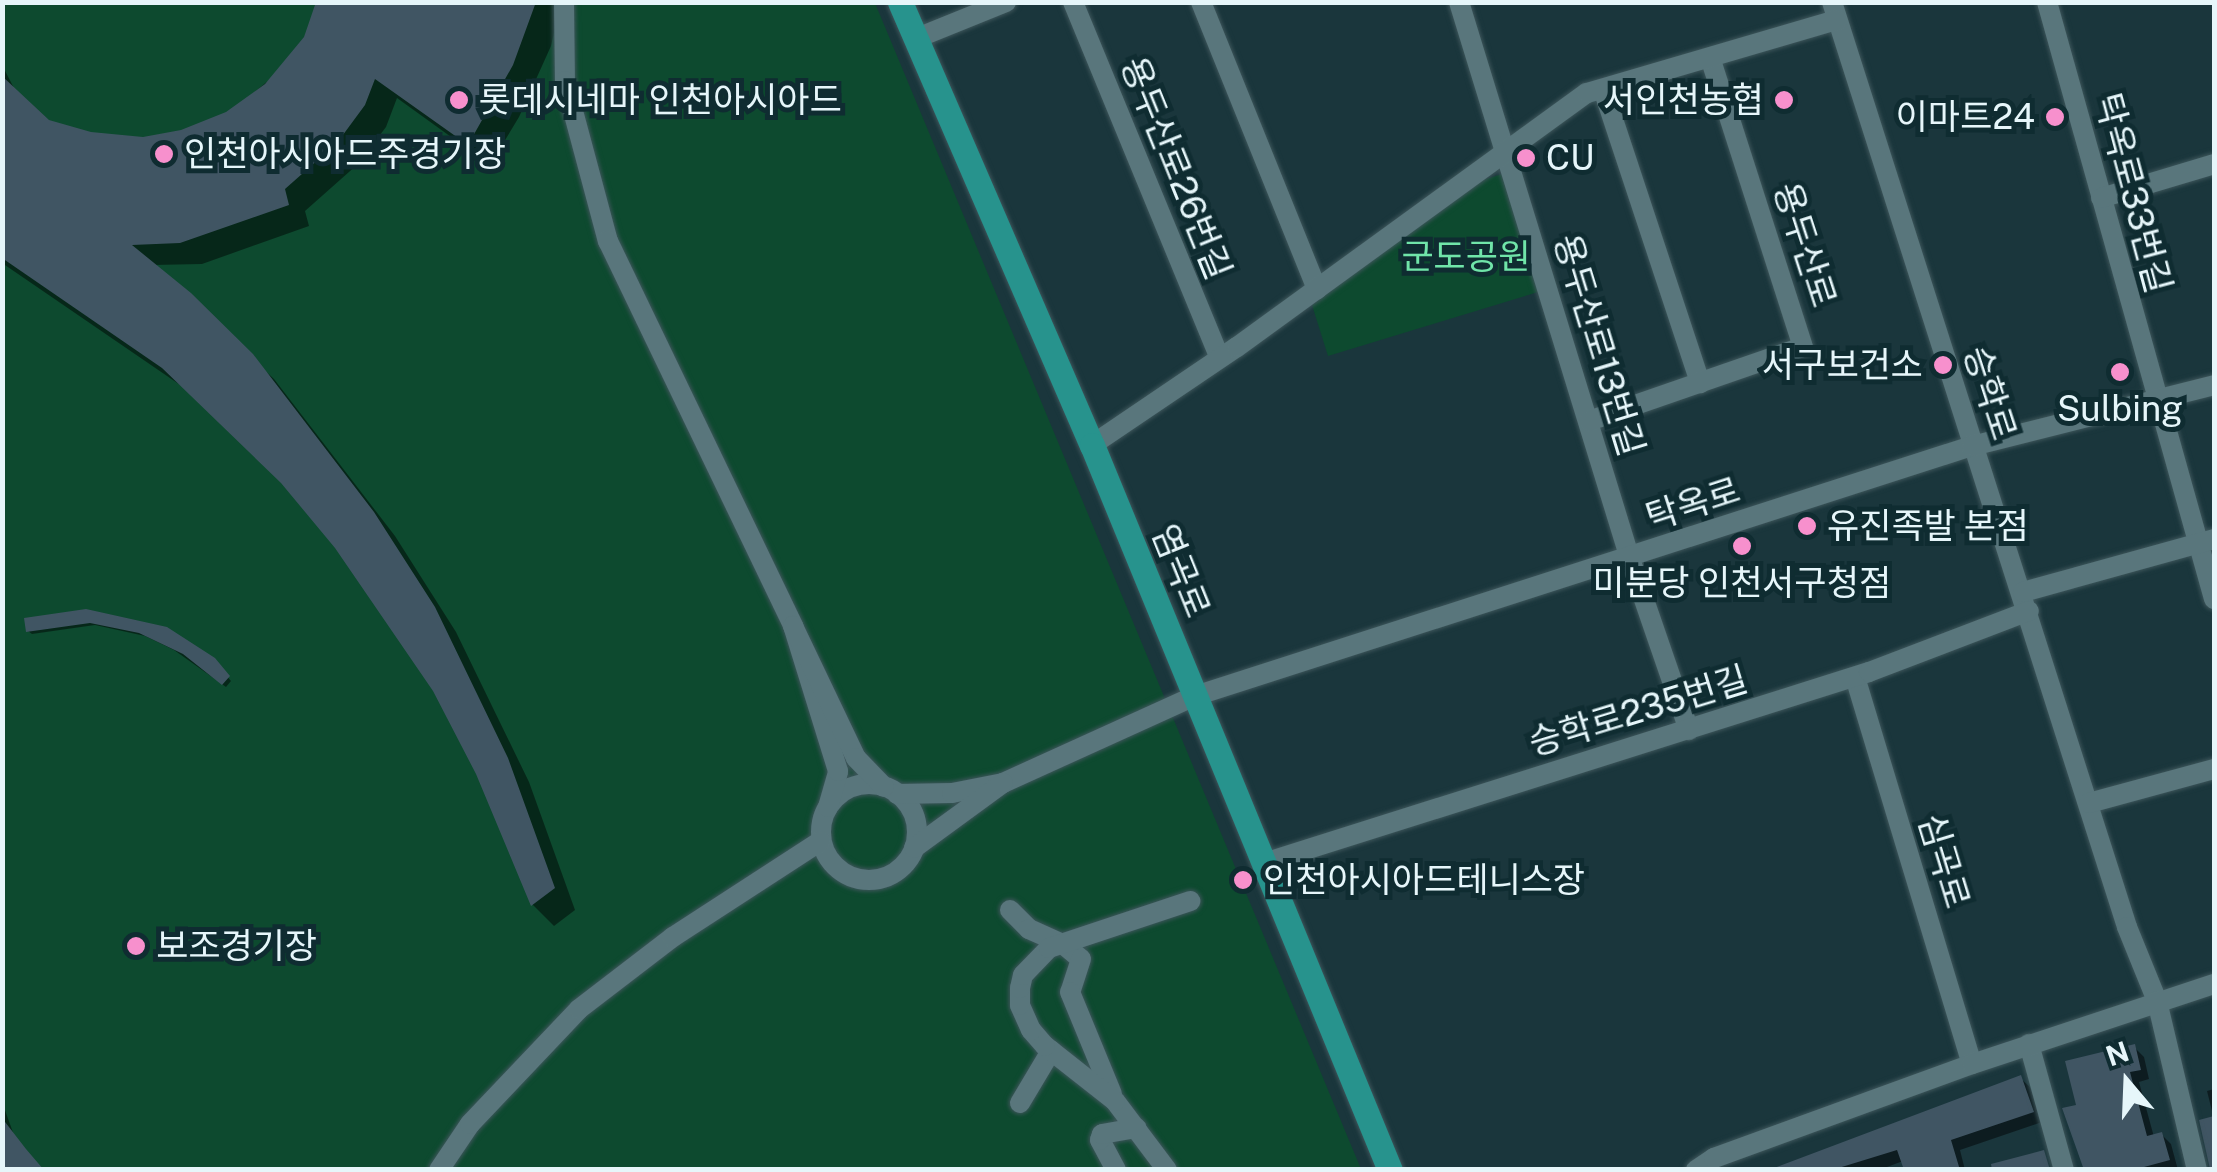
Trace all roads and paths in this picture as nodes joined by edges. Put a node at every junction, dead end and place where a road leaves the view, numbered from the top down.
1 (564, 2) edge
2 (900, 2) edge
3 (1006, 2) edge
4 (1073, 2) edge
5 (1201, 2) edge
6 (1459, 2) edge
7 (2047, 2) edge
8 (1835, 11) edge
9 (917, 38) junction
10 (1711, 60) junction
11 (1603, 89) junction
12 (1504, 150) junction
13 (2214, 164) edge
14 (2102, 198) junction
15 (1317, 289) junction
16 (1219, 358) junction
17 (1700, 382) junction
18 (2214, 386) edge
19 (2155, 401) junction
20 (1588, 421) junction
21 (1092, 446) junction
22 (1972, 446) junction
23 (2206, 542) edge
24 (1630, 559) junction
25 (2214, 599) edge
26 (2026, 601) junction
27 (793, 626) junction
28 (1855, 677) junction
29 (1194, 696) junction
30 (1689, 730) junction
31 (2214, 769) edge
32 (1002, 783) junction
33 (890, 790) junction
34 (2089, 803) junction
35 (828, 807) junction
36 (821, 841) junction
37 (914, 848) junction
38 (1264, 863) junction
39 (1190, 901) dead end
40 (1010, 910) dead end
41 (1063, 944) junction
42 (2214, 984) edge
43 (2156, 1001) junction
44 (2030, 1044) junction
45 (1051, 1051) junction
46 (1972, 1064) junction
47 (1115, 1100) junction
48 (1020, 1102) dead end
49 (1136, 1128) junction
50 (2214, 1164) edge
51 (2197, 1169) edge
52 (438, 1170) edge
53 (1116, 1170) edge
54 (1167, 1170) edge
55 (1390, 1170) edge
56 (1696, 1170) edge
57 (2064, 1170) edge

1 - 27 street
2 - 9 main road, 염곡로
3 - 9 street
4 - 16 street, 용두산로26번길
5 - 15 street
6 - 12 street, 용두산로13번길
7 - 14 street, 탁옥로33번길
8 - 10 street
8 - 22 street, 승학로
9 - 21 main road, 염곡로
10 - 11 street
10 - 17 street, 용두산로
11 - 12 street
11 - 17 street
12 - 15 street
12 - 20 street, 용두산로13번길
13 - 14 street
14 - 19 street, 탁옥로33번길
15 - 16 street
16 - 21 street
17 - 20 street, 용두산로
18 - 19 street, 탁옥로
19 - 22 street, 탁옥로
19 - 23 street, 탁옥로33번길
20 - 24 street, 용두산로13번길
21 - 29 main road, 염곡로
22 - 24 street, 탁옥로
22 - 26 street, 승학로
23 - 25 street, 탁옥로33번길
23 - 26 street, 승학로235번길
24 - 29 street, 탁옥로
24 - 30 street, 용두산로13번길
26 - 28 street, 승학로235번길
26 - 34 street, 승학로
27 - 33 street
27 - 35 street
28 - 30 street, 승학로235번길
28 - 46 street, 심곡로
29 - 32 street, 탁옥로
29 - 38 main road, 염곡로
30 - 38 street, 승학로235번길
31 - 34 street
32 - 33 street
32 - 37 street
33 - 35 street
33 - 37 street
34 - 43 street, 승학로
35 - 36 street
36 - 37 street
36 - 52 street
38 - 55 main road, 염곡로
39 - 41 street
40 - 41 street
41 - 45 street
41 - 47 street
42 - 43 street
43 - 44 street
43 - 51 street, 승학로
44 - 46 street
44 - 57 street
45 - 47 street
45 - 48 street
46 - 56 street
47 - 49 street
49 - 53 street
49 - 54 street
50 - 51 street

